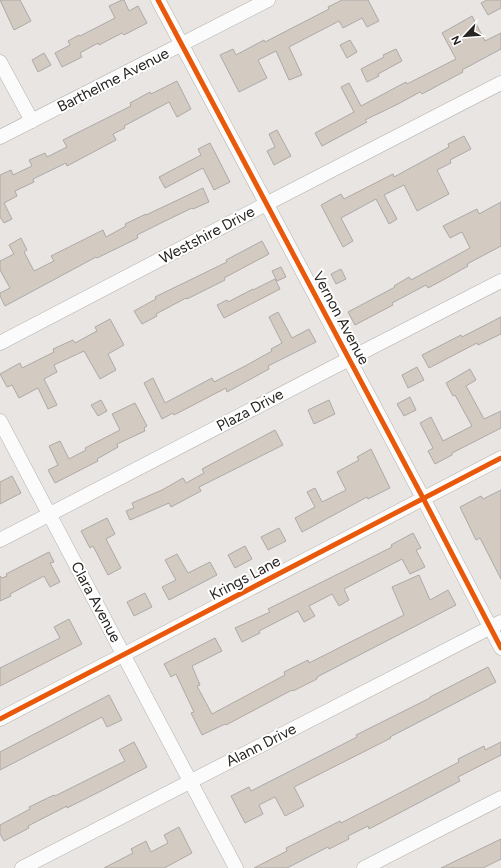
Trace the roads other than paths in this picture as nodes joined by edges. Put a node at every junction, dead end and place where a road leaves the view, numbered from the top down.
1 (158, 0) edge
2 (268, 0) edge
3 (182, 45) junction
4 (0, 62) edge
5 (501, 83) edge
6 (32, 121) junction
7 (0, 137) edge
8 (266, 204) junction
9 (501, 281) edge
10 (0, 344) edge
11 (349, 359) junction
12 (0, 420) edge
13 (501, 458) edge
14 (423, 498) junction
15 (50, 514) junction
16 (0, 540) edge
17 (495, 624) edge
18 (501, 648) edge
19 (124, 655) junction
20 (0, 719) edge
21 (191, 781) junction
22 (501, 798) edge
23 (22, 868) edge
24 (236, 868) edge
25 (364, 868) edge

1 - 3 street, Vernon Avenue
2 - 3 street, Barthelme Avenue
3 - 6 street, Barthelme Avenue
3 - 8 street, Vernon Avenue
4 - 6 street
5 - 8 street, Westshire Drive
6 - 7 street, Barthelme Avenue
8 - 10 street, Westshire Drive
8 - 11 street, Vernon Avenue
9 - 11 street, Plaza Drive
11 - 14 street, Vernon Avenue
11 - 15 street, Plaza Drive
12 - 15 street, Clara Avenue
13 - 14 street, Krings Lane
14 - 17 street, Vernon Avenue
14 - 19 street, Krings Lane
15 - 16 street, Plaza Drive
15 - 19 street, Clara Avenue
17 - 18 street, Vernon Avenue
17 - 21 street, Alann Drive
19 - 20 street, Krings Lane
19 - 21 street, Clara Avenue
21 - 23 street, Alann Drive
21 - 24 street, Clara Avenue
22 - 25 street

